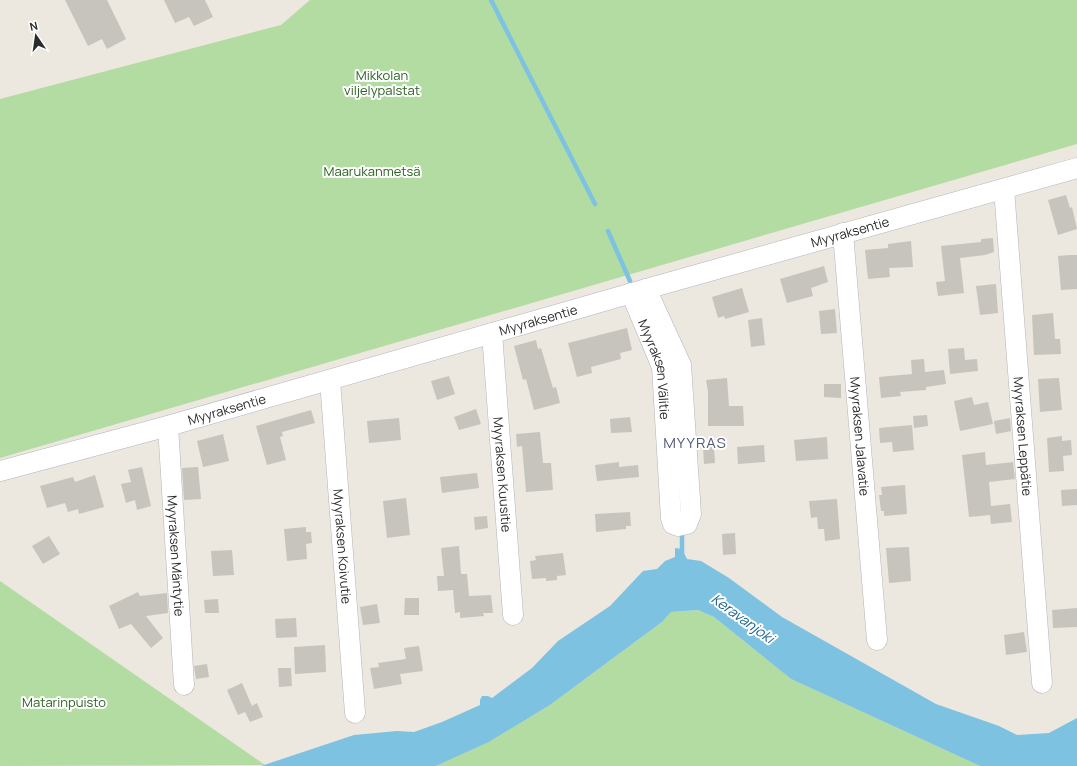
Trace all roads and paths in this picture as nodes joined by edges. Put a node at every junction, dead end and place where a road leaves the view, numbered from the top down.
1 (1077, 168) edge
2 (1004, 189) junction
3 (843, 233) junction
4 (638, 291) junction
5 (492, 333) junction
6 (330, 380) junction
7 (168, 426) junction
8 (0, 471) edge
9 (513, 615) dead end
10 (877, 640) dead end
11 (1042, 683) dead end
12 (184, 685) dead end
13 (354, 713) dead end

1 - 2 street, Myyraksentie
2 - 3 street, Myyraksentie
2 - 11 street, Myyraksen Leppätie
3 - 4 street, Myyraksentie
3 - 10 street, Myyraksen Jalavatie
4 - 4 street, Myyraksen Välitie
4 - 5 street, Myyraksentie
5 - 6 street, Myyraksentie
5 - 9 street, Myyraksen Kuusitie
6 - 7 street, Myyraksentie
6 - 13 street, Myyraksen Koivutie
7 - 8 street, Myyraksentie
7 - 12 street, Myyraksen Mäntytie

